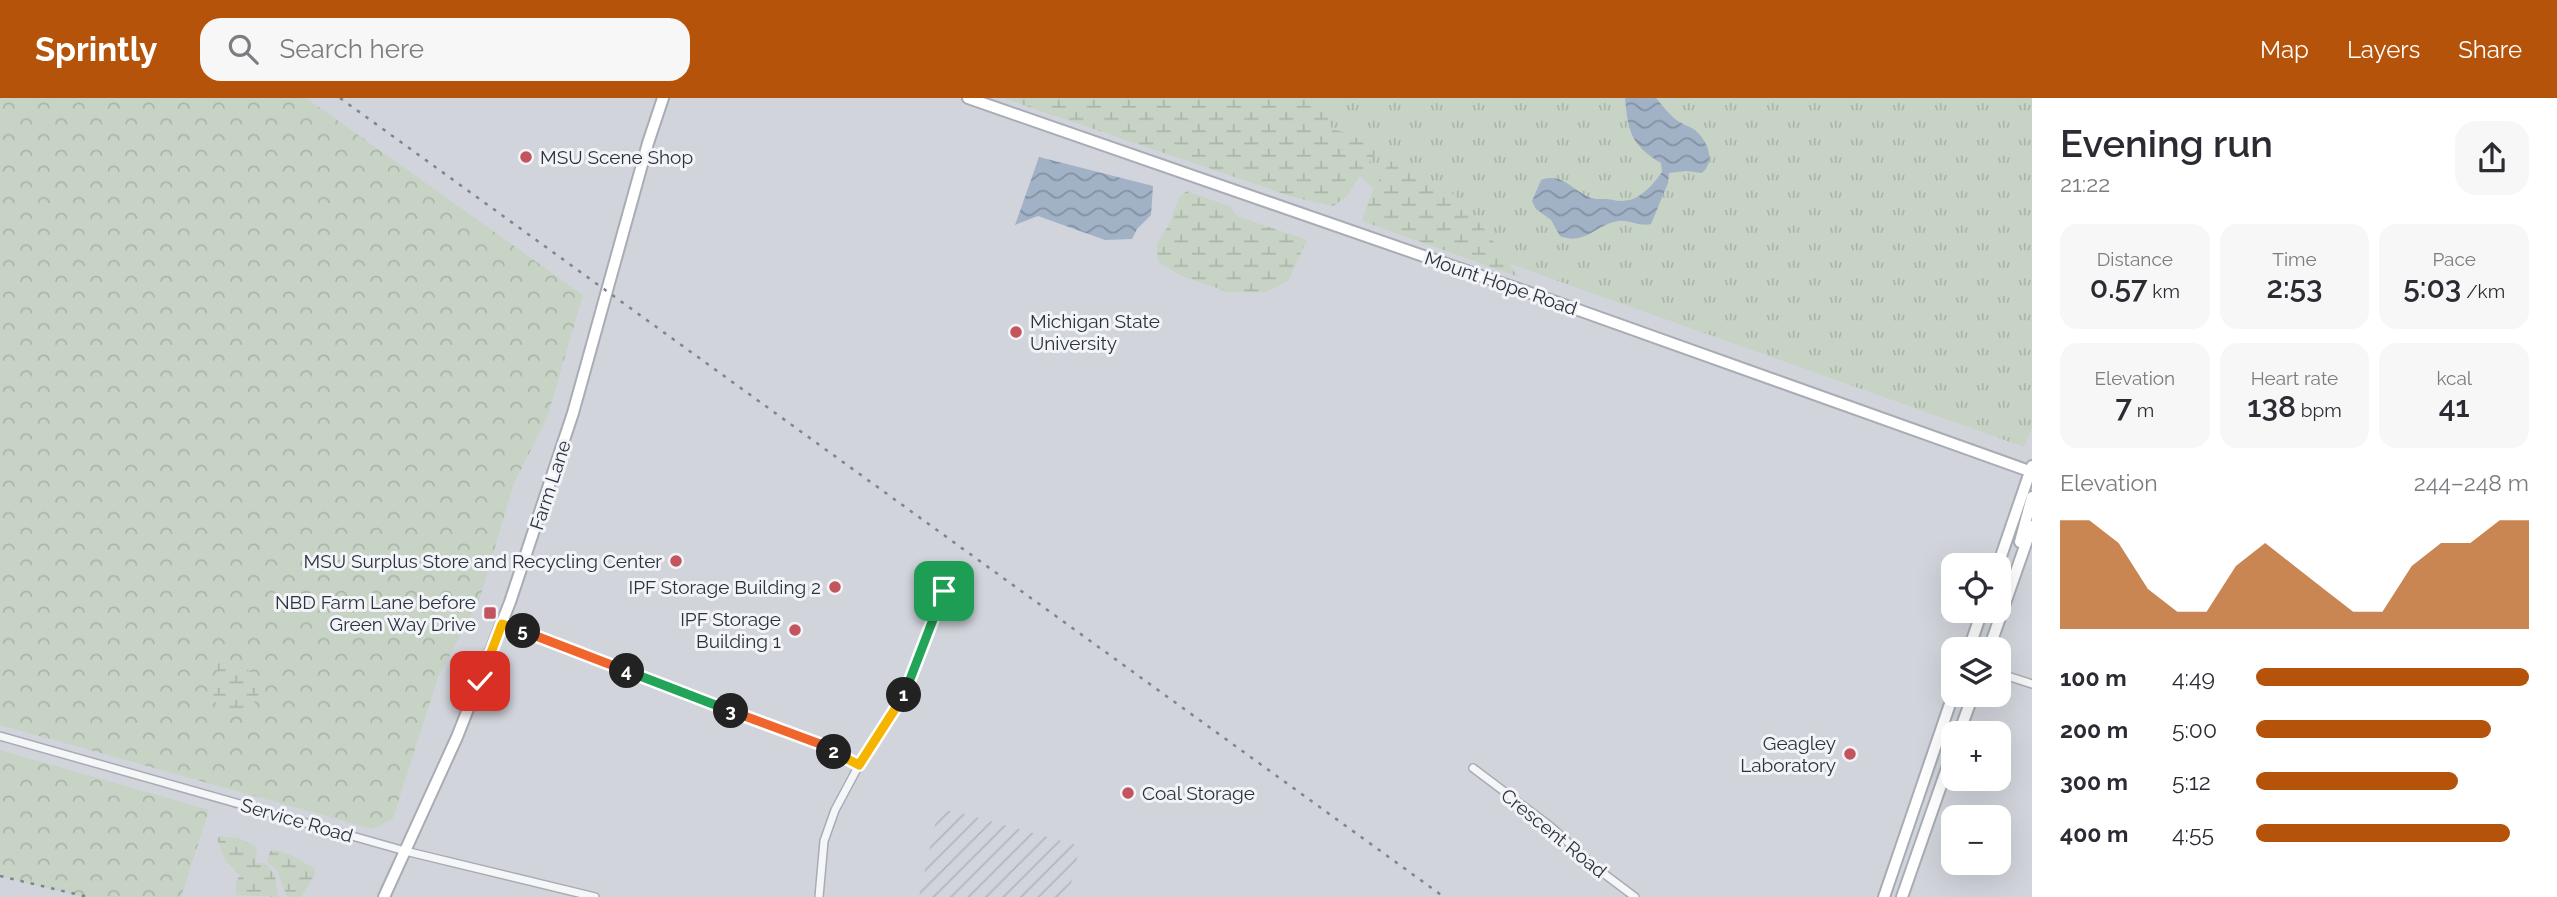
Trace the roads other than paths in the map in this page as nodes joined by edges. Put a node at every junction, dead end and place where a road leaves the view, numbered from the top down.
1 (663, 98) edge
2 (968, 98) edge
3 (2031, 470) edge
4 (2032, 497) edge
5 (2032, 526) edge
6 (2002, 553) edge
7 (2011, 571) edge
8 (2011, 586) edge
9 (944, 591) dead end
10 (502, 624) junction
11 (2011, 677) edge
12 (2032, 684) edge
13 (1949, 707) edge
14 (0, 736) edge
15 (859, 765) junction
16 (1473, 768) dead end
17 (1941, 785) edge
18 (405, 851) junction
19 (384, 897) edge
20 (595, 897) edge
21 (820, 897) edge
22 (1635, 897) edge
23 (1884, 897) edge
24 (1902, 897) edge

1 - 10 street, Farm Lane
2 - 3 street, Mount Hope Road
3 - 6 street
4 - 7 street
5 - 8 street
9 - 15 street
10 - 15 street
10 - 18 street, Farm Lane
11 - 12 street
13 - 23 street
14 - 18 street, Service Road
15 - 21 street
16 - 22 street, Crescent Road
17 - 24 street
18 - 19 street, Farm Lane
18 - 20 street, Service Road

